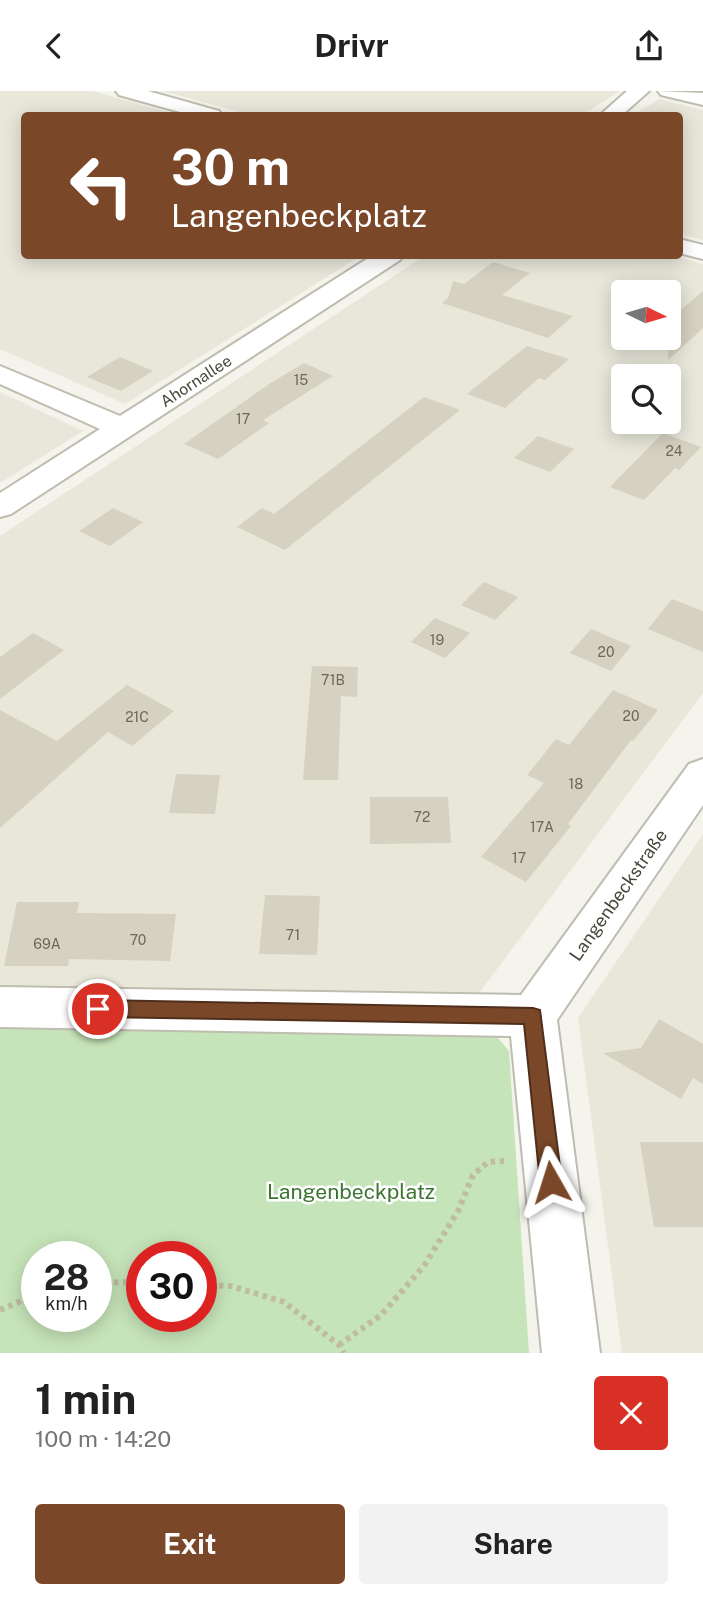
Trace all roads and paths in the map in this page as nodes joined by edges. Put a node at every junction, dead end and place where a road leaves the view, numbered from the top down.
1 (126, 91) edge
2 (639, 91) edge
3 (668, 91) edge
4 (703, 99) edge
5 (201, 112) edge
6 (614, 112) edge
7 (683, 247) edge
8 (703, 252) edge
9 (385, 259) edge
10 (0, 374) edge
11 (122, 428) junction
12 (0, 507) edge
13 (703, 774) edge
14 (0, 1007) edge
15 (533, 1016) junction
16 (548, 1158) junction
17 (217, 1286) edge
18 (21, 1301) edge
19 (0, 1310) edge
20 (340, 1345) junction
21 (344, 1353) edge
22 (571, 1353) edge

1 - 5 street
2 - 6 street
3 - 4 street
7 - 8 street
9 - 11 street, Ahornallee
10 - 11 street
11 - 12 street, Ahornallee
13 - 15 street, Langenbeckstraße
14 - 15 street
15 - 16 street
16 - 20 path
16 - 22 street
17 - 20 path
18 - 19 path
20 - 21 path

